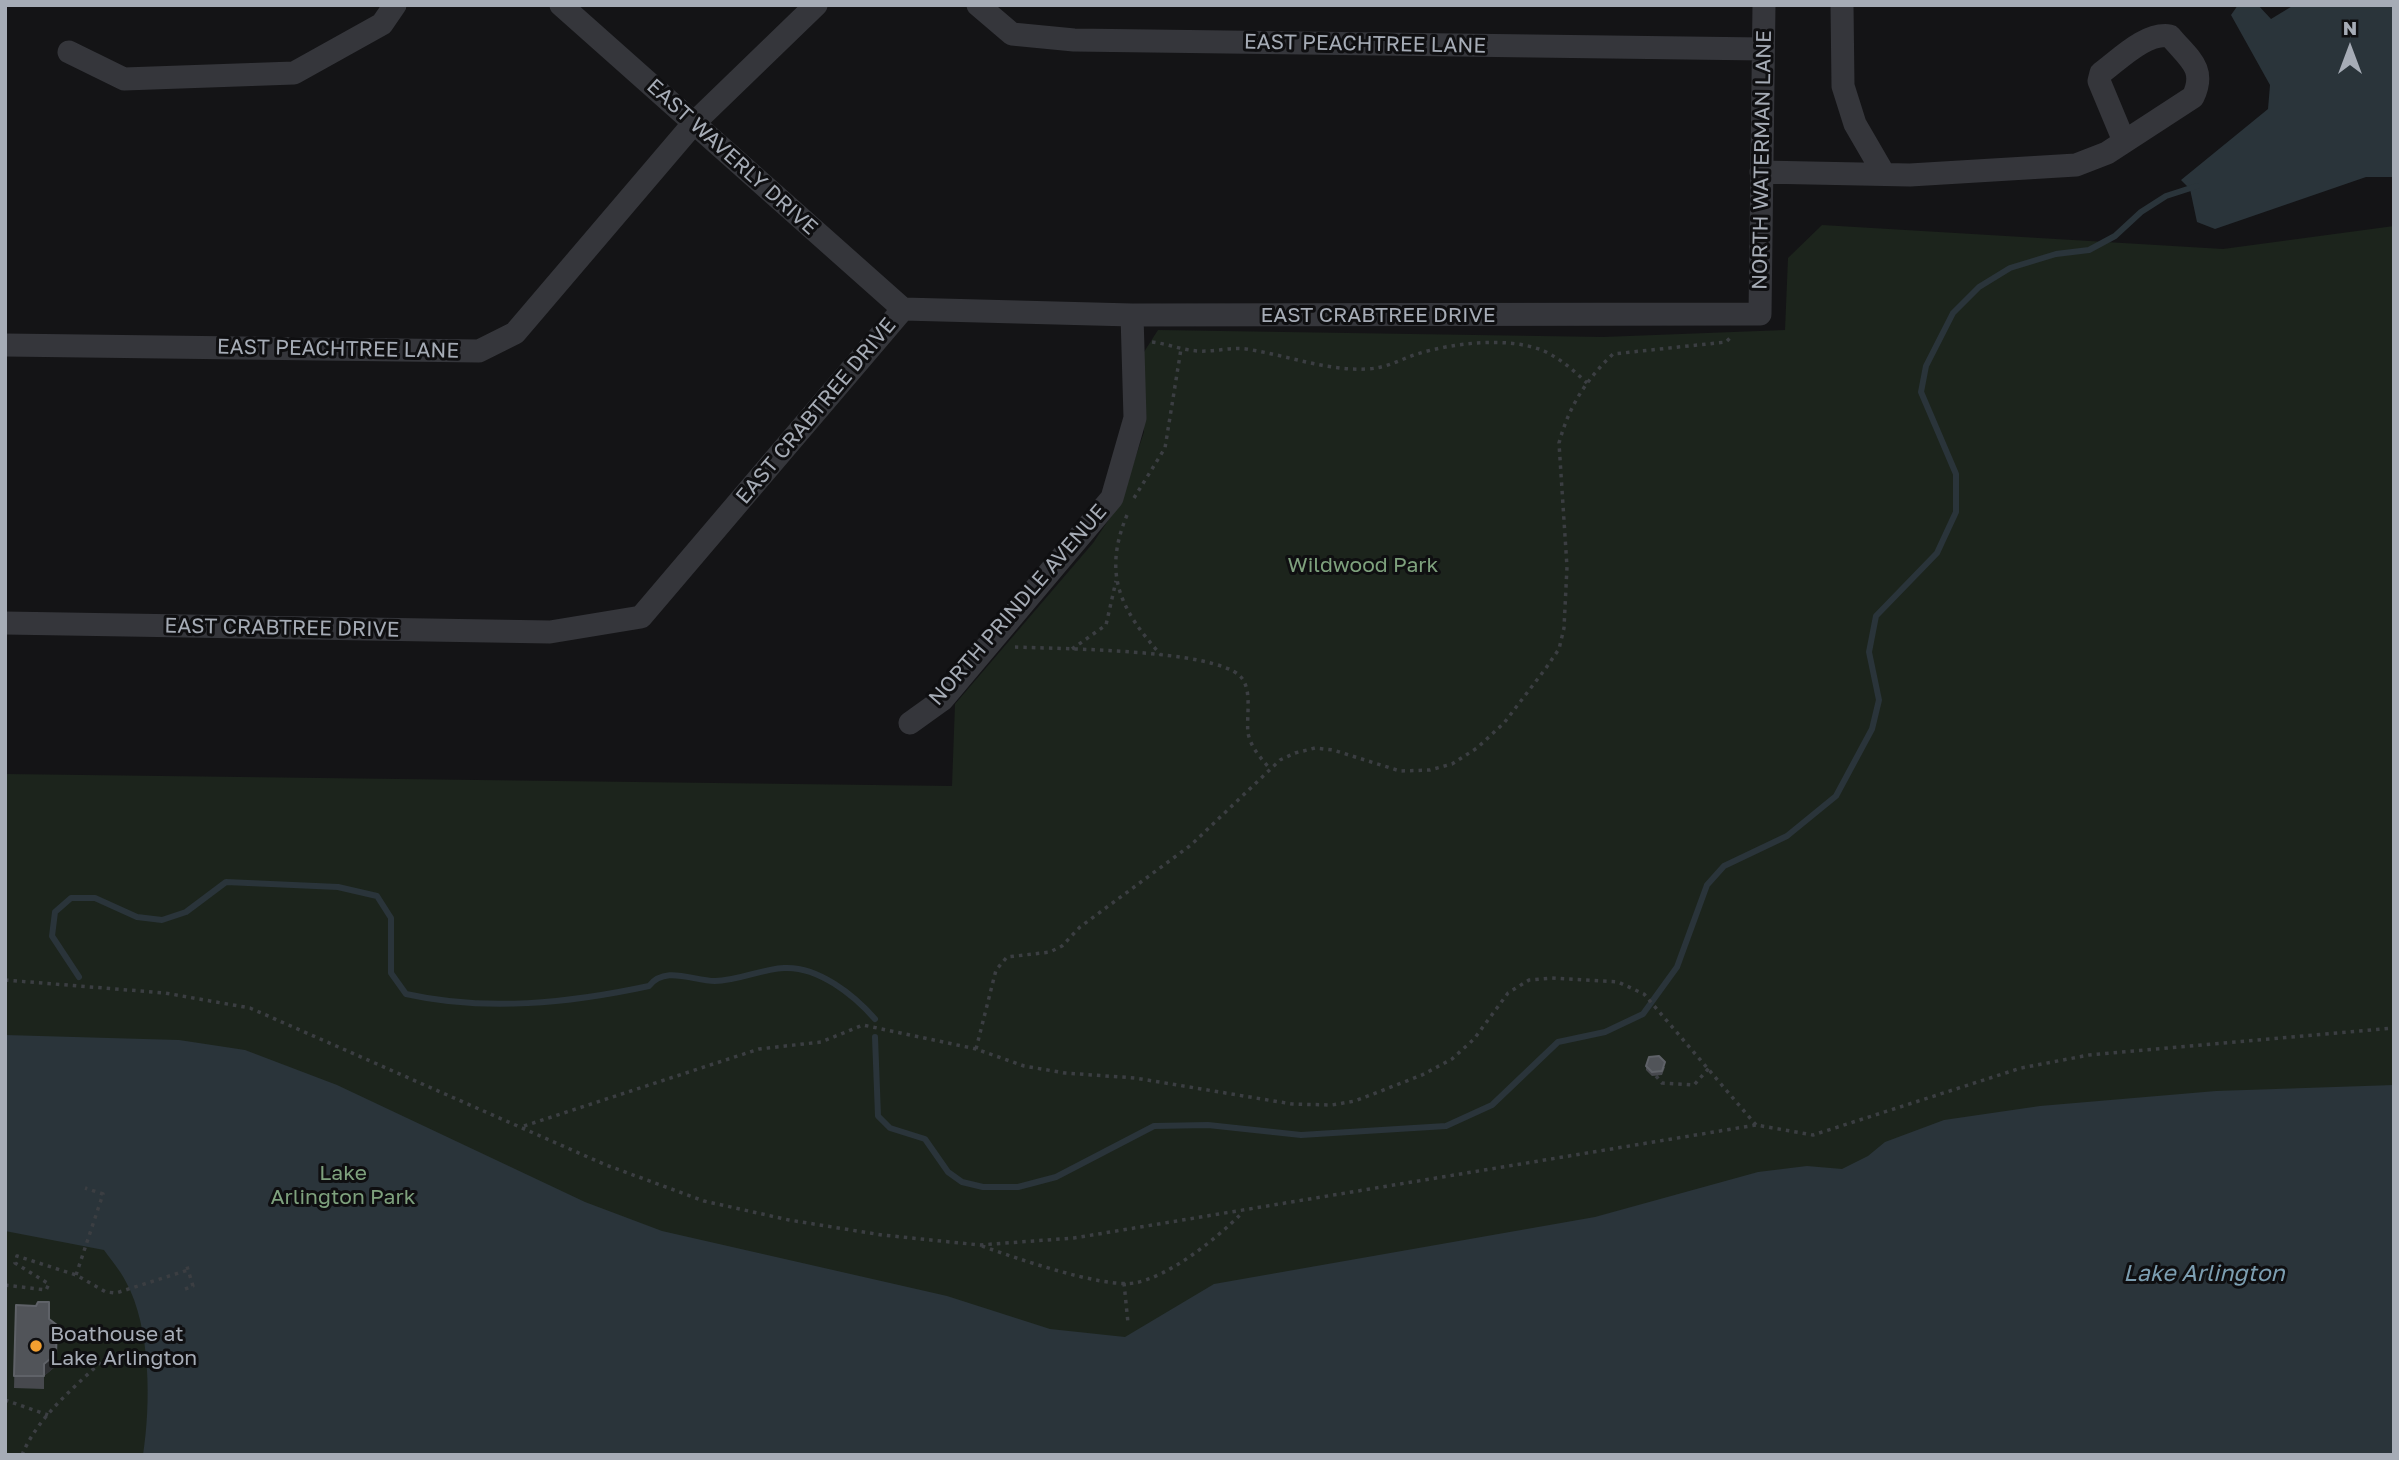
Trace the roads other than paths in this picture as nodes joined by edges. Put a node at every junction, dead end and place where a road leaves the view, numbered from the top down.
1 (395, 5) edge
2 (561, 5) edge
3 (816, 5) edge
4 (978, 5) edge
5 (1764, 5) edge
6 (1842, 5) edge
7 (1763, 49) junction
8 (69, 52) dead end
9 (694, 123) junction
10 (2124, 141) junction
11 (1762, 172) junction
12 (1884, 174) junction
13 (903, 309) junction
14 (1760, 314) joint
15 (1132, 315) junction
16 (5, 345) edge
17 (5, 623) edge
18 (909, 723) dead end

1 - 8 street
2 - 9 street, EAST WAVERLY DRIVE
3 - 9 street, EAST PEACHTREE LANE
4 - 7 street, EAST PEACHTREE LANE
5 - 7 street, NORTH WATERMAN LANE
6 - 12 street
7 - 11 street, NORTH WATERMAN LANE
9 - 13 street, EAST WAVERLY DRIVE
9 - 16 street, EAST PEACHTREE LANE
10 - 10 street
10 - 12 street
11 - 12 street
11 - 14 street, NORTH WATERMAN LANE
13 - 15 street, EAST CRABTREE DRIVE
13 - 17 street, EAST CRABTREE DRIVE
14 - 15 street, EAST CRABTREE DRIVE
15 - 18 street, NORTH PRINDLE AVENUE

